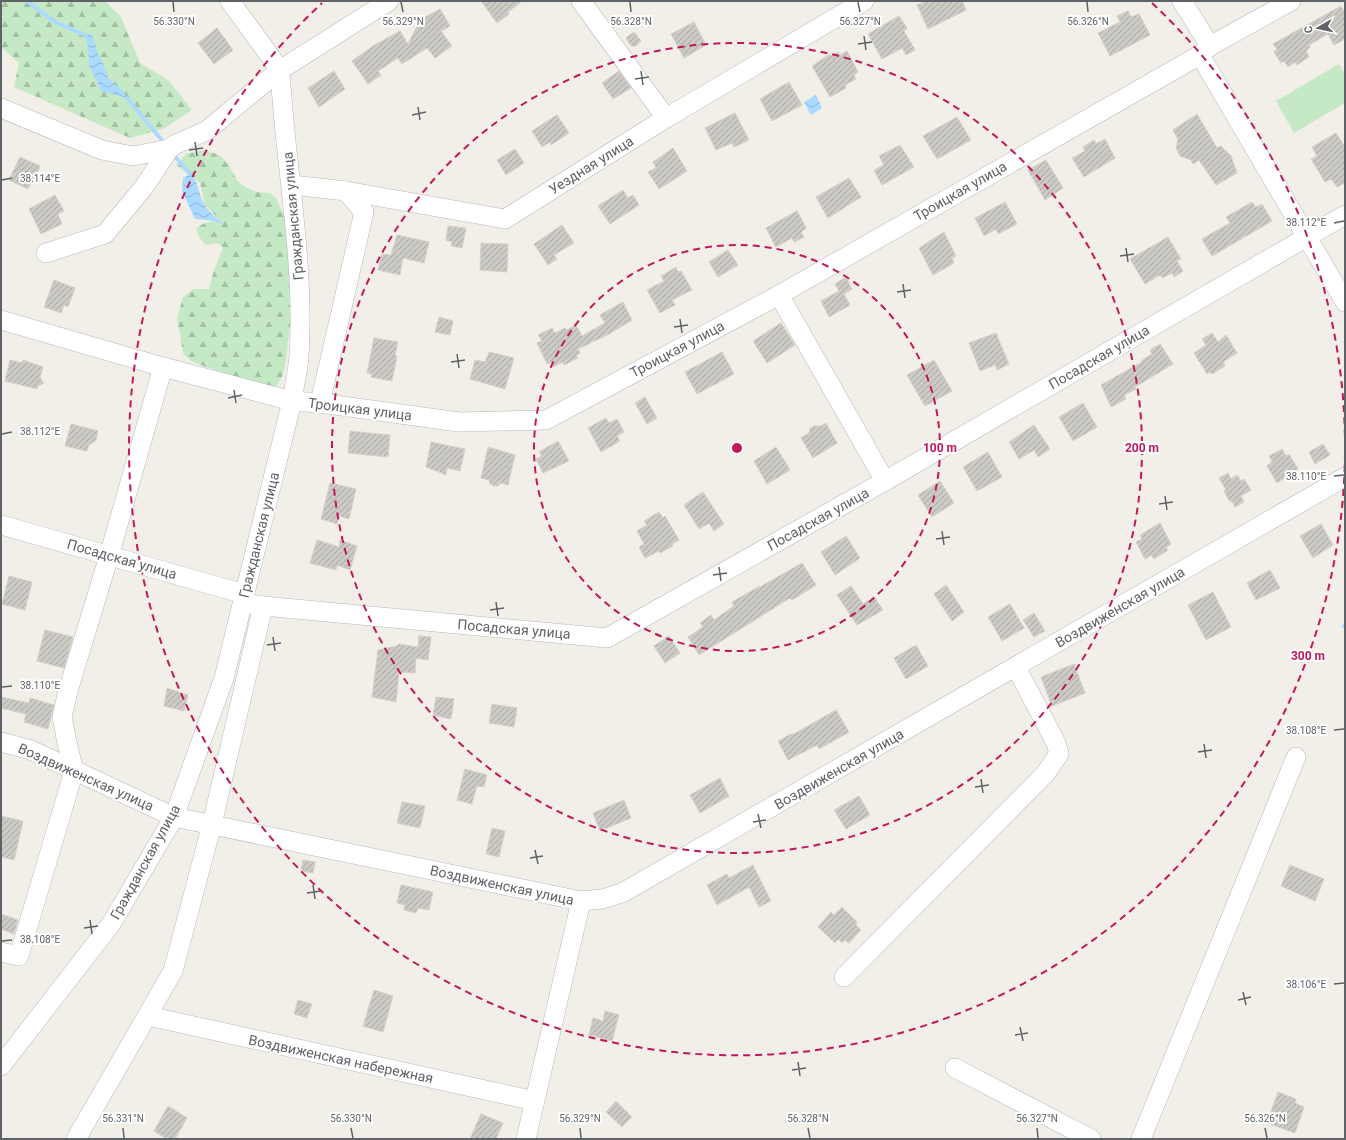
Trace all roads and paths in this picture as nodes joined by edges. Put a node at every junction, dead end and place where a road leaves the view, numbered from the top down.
1 (230, 1) edge
2 (389, 1) edge
3 (581, 1) edge
4 (864, 1) edge
5 (1182, 1) edge
6 (1291, 1) edge
7 (844, 6) edge
8 (1205, 51) junction
9 (280, 70) junction
10 (1, 108) edge
11 (666, 118) junction
12 (169, 149) junction
13 (292, 184) junction
14 (346, 190) junction
15 (1345, 215) edge
16 (1306, 238) junction
17 (46, 253) dead end
18 (779, 295) junction
19 (1345, 302) edge
20 (1, 320) edge
21 (163, 367) junction
22 (292, 401) junction
23 (320, 403) junction
24 (1345, 477) edge
25 (885, 481) junction
26 (1, 525) edge
27 (109, 556) junction
28 (243, 598) junction
29 (263, 606) junction
30 (1016, 667) junction
31 (1, 742) edge
32 (1296, 757) dead end
33 (74, 771) junction
34 (174, 817) junction
35 (212, 824) junction
36 (581, 901) junction
37 (1, 952) edge
38 (844, 977) dead end
39 (148, 1016) junction
40 (1, 1066) edge
41 (955, 1068) dead end
42 (535, 1101) junction
43 (76, 1139) edge
44 (526, 1139) edge
45 (1091, 1139) edge
46 (1141, 1139) edge

1 - 9 street
2 - 9 street
3 - 11 street
4 - 7 street, Уездная улица
5 - 8 street
6 - 8 street, Троицкая улица
7 - 11 street, Уездная улица
8 - 16 street
8 - 18 street, Троицкая улица
9 - 12 street
9 - 13 street, Гражданская улица
10 - 12 street
11 - 14 street, Уездная улица
12 - 17 street
13 - 14 street, Уездная улица
13 - 22 street, Гражданская улица
14 - 23 street
15 - 16 street, Посадская улица
16 - 19 street
16 - 25 street, Посадская улица
18 - 23 street, Троицкая улица
18 - 25 street
20 - 21 street, Троицкая улица
21 - 22 street, Троицкая улица
21 - 27 street
22 - 23 street, Троицкая улица
22 - 28 street, Гражданская улица
24 - 30 street, Воздвиженская улица
25 - 29 street, Посадская улица
26 - 27 street, Посадская улица
27 - 28 street, Посадская улица
27 - 33 street
28 - 29 street, Посадская улица
28 - 34 street, Гражданская улица
29 - 35 street
30 - 36 street, Воздвиженская улица
30 - 38 street
31 - 33 street, Воздвиженская улица
32 - 46 street
33 - 34 street, Воздвиженская улица
33 - 37 street
34 - 35 street, Воздвиженская улица
34 - 40 street, Гражданская улица
35 - 36 street, Воздвиженская улица
35 - 39 street
36 - 42 street
39 - 42 street, Воздвиженская набережная
39 - 43 street
41 - 45 street
42 - 44 street

